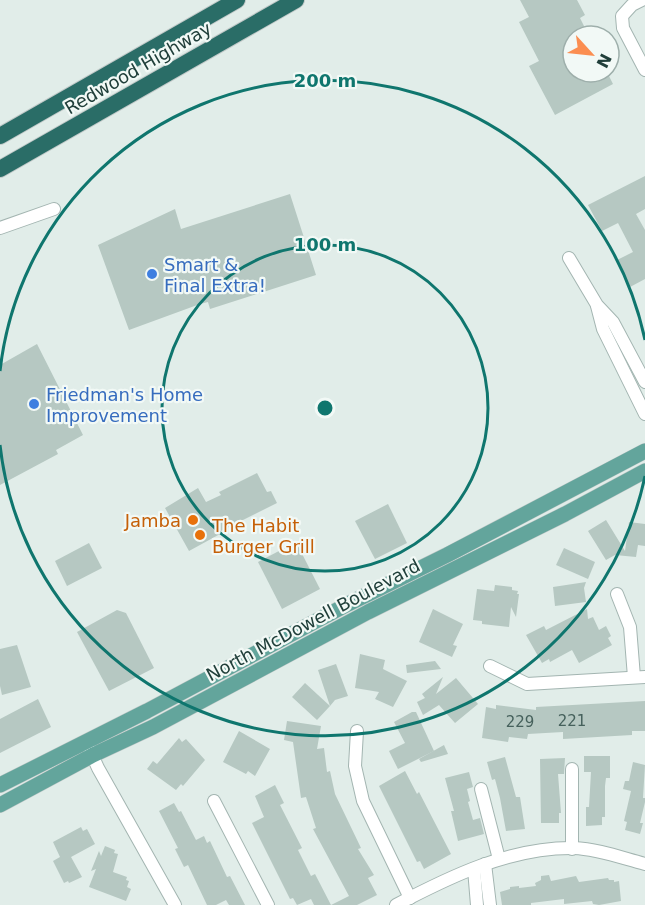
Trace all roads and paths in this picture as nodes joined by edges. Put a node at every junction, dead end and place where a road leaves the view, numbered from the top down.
1 (237, 0) edge
2 (296, 0) edge
3 (642, 0) edge
4 (645, 70) edge
5 (0, 135) edge
6 (0, 170) edge
7 (54, 208) dead end
8 (0, 228) edge
9 (569, 258) dead end
10 (597, 305) junction
11 (645, 382) edge
12 (645, 414) edge
13 (645, 451) edge
14 (645, 471) edge
15 (617, 594) dead end
16 (490, 666) dead end
17 (639, 677) edge
18 (357, 731) dead end
19 (86, 741) junction
20 (93, 755) junction
21 (572, 769) dead end
22 (0, 784) edge
23 (481, 789) dead end
24 (214, 801) dead end
25 (0, 805) edge
26 (572, 849) junction
27 (500, 859) junction
28 (645, 863) edge
29 (479, 866) junction
30 (410, 898) junction
31 (175, 905) edge
32 (268, 905) edge
33 (396, 905) edge
34 (477, 905) edge
35 (490, 905) edge

1 - 5 highway, Redwood Highway
2 - 6 highway, Redwood Highway
3 - 4 street
7 - 8 street
9 - 10 street
10 - 11 street
10 - 12 street
13 - 19 main road, North McDowell Boulevard
14 - 20 main road, North McDowell Boulevard
15 - 17 street
16 - 17 street
18 - 30 street
19 - 20 street
19 - 22 main road, North McDowell Boulevard
20 - 25 main road, North McDowell Boulevard
20 - 31 street
21 - 26 street
23 - 27 street
24 - 32 street
26 - 27 street
26 - 28 street
27 - 29 street
29 - 30 street
29 - 34 street
29 - 35 street
30 - 33 street

